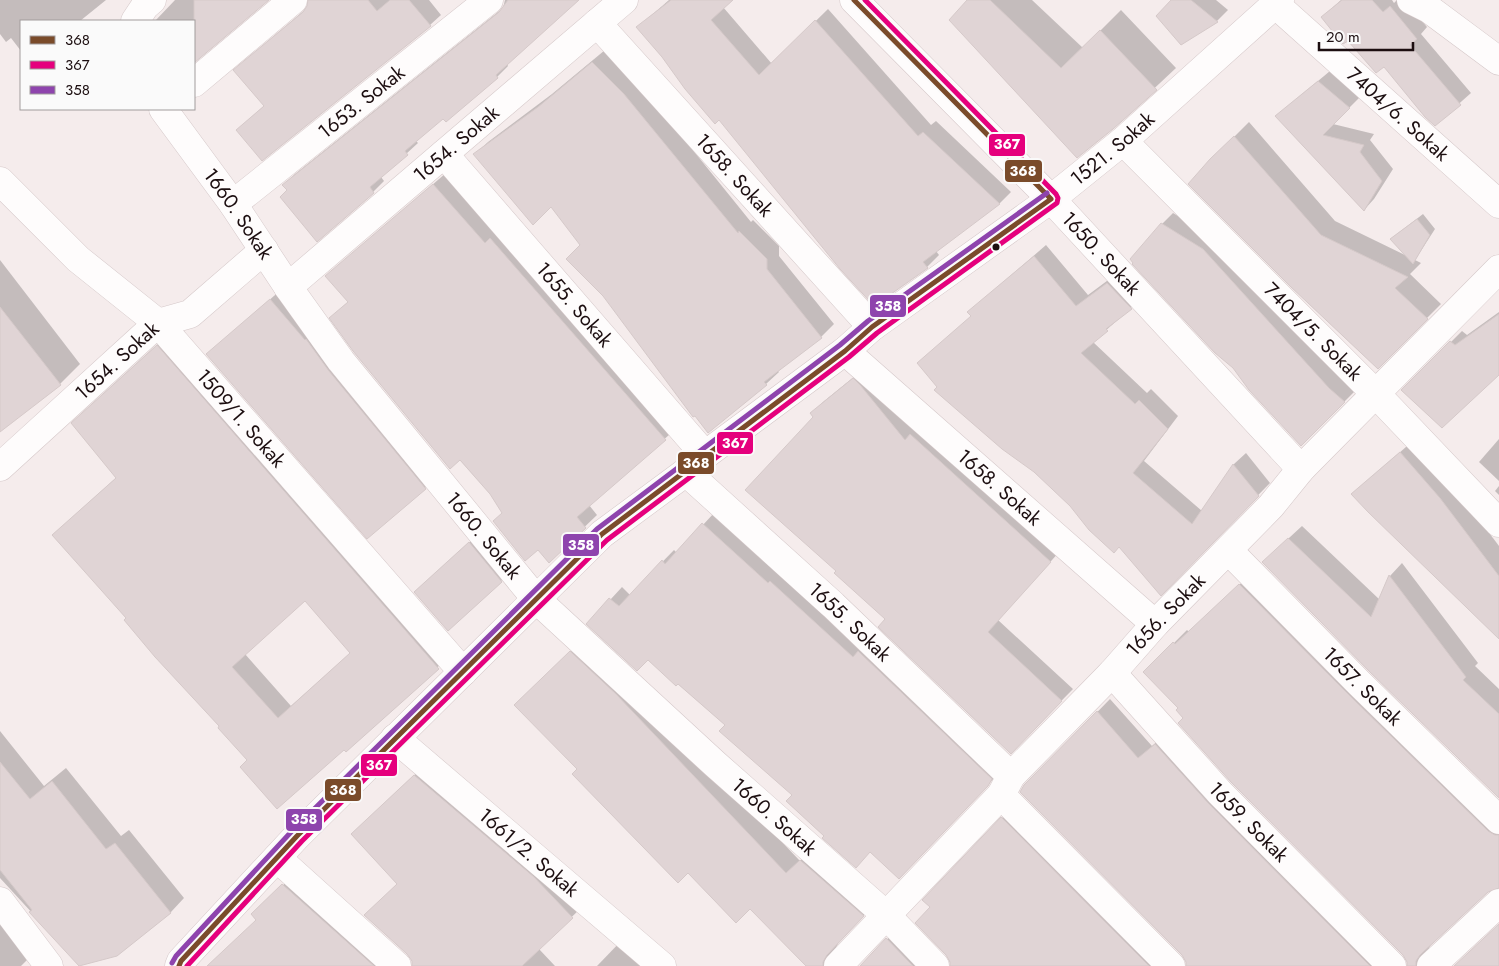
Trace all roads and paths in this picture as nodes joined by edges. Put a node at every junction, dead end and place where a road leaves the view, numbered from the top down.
1 (152, 0) edge
2 (293, 0) edge
3 (489, 0) edge
4 (624, 0) edge
5 (854, 0) edge
6 (1412, 0) edge
7 (1278, 2) edge
8 (136, 20) edge
9 (598, 23) junction
10 (1499, 61) edge
11 (195, 82) edge
12 (164, 110) edge
13 (1123, 141) junction
14 (444, 154) junction
15 (0, 181) edge
16 (1051, 199) junction
17 (233, 204) junction
18 (1499, 204) edge
19 (264, 250) junction
20 (1499, 269) edge
21 (288, 287) junction
22 (158, 322) junction
23 (872, 327) junction
24 (845, 351) junction
25 (1376, 394) junction
26 (695, 463) junction
27 (0, 467) edge
28 (1301, 469) junction
29 (1499, 523) edge
30 (1229, 551) junction
31 (536, 599) junction
32 (1155, 624) junction
33 (463, 672) junction
34 (1112, 674) junction
35 (395, 738) junction
36 (1006, 785) junction
37 (1499, 820) edge
38 (277, 858) junction
39 (0, 901) edge
40 (1499, 903) edge
41 (886, 915) junction
42 (173, 964) edge
43 (49, 966) edge
44 (398, 966) edge
45 (662, 966) edge
46 (838, 966) edge
47 (935, 966) edge
48 (1171, 966) edge
49 (1392, 966) edge
50 (1431, 966) edge

1 - 8 street
2 - 11 street
3 - 17 street, 1653. Sokak
4 - 9 street, 1654. Sokak
5 - 16 street, 1650. Sokak
6 - 10 street
7 - 13 street, 1521. Sokak
7 - 18 street, 7404/6. Sokak
9 - 14 street, 1654. Sokak
9 - 23 street, 1658. Sokak
12 - 17 street, 1660. Sokak
13 - 16 street, 1521. Sokak
13 - 25 street, 7404/5. Sokak
14 - 21 street, 1654. Sokak
14 - 26 street, 1655. Sokak
15 - 22 street, 1509/1. Sokak
16 - 23 street, 1521. Sokak
16 - 28 street, 1650. Sokak
17 - 19 street, 1660. Sokak
19 - 21 street, 1660. Sokak
19 - 22 street, 1654. Sokak
20 - 25 street, 1656. Sokak
21 - 31 street, 1660. Sokak
22 - 27 street, 1654. Sokak
22 - 33 street, 1509/1. Sokak
23 - 24 street, 1521. Sokak
24 - 26 street, 1521. Sokak
24 - 32 street, 1658. Sokak
25 - 28 street, 1656. Sokak
25 - 29 street, 7404/5. Sokak
26 - 31 street, 1521. Sokak
26 - 36 street, 1655. Sokak
28 - 30 street, 1656. Sokak
30 - 32 street, 1656. Sokak
30 - 37 street, 1657. Sokak
31 - 33 street, 1521. Sokak
31 - 41 street, 1660. Sokak
32 - 34 street, 1656. Sokak
33 - 35 street, 1521. Sokak
34 - 36 street, 1656. Sokak
34 - 49 street, 1659. Sokak
35 - 38 street, 1521. Sokak
35 - 45 street, 1661/2. Sokak
36 - 41 street, 1656. Sokak
36 - 48 street, 1655. Sokak
38 - 42 street, 1521. Sokak
38 - 44 street
39 - 43 street
40 - 50 street
41 - 46 street, 1656. Sokak
41 - 47 street, 1660. Sokak

